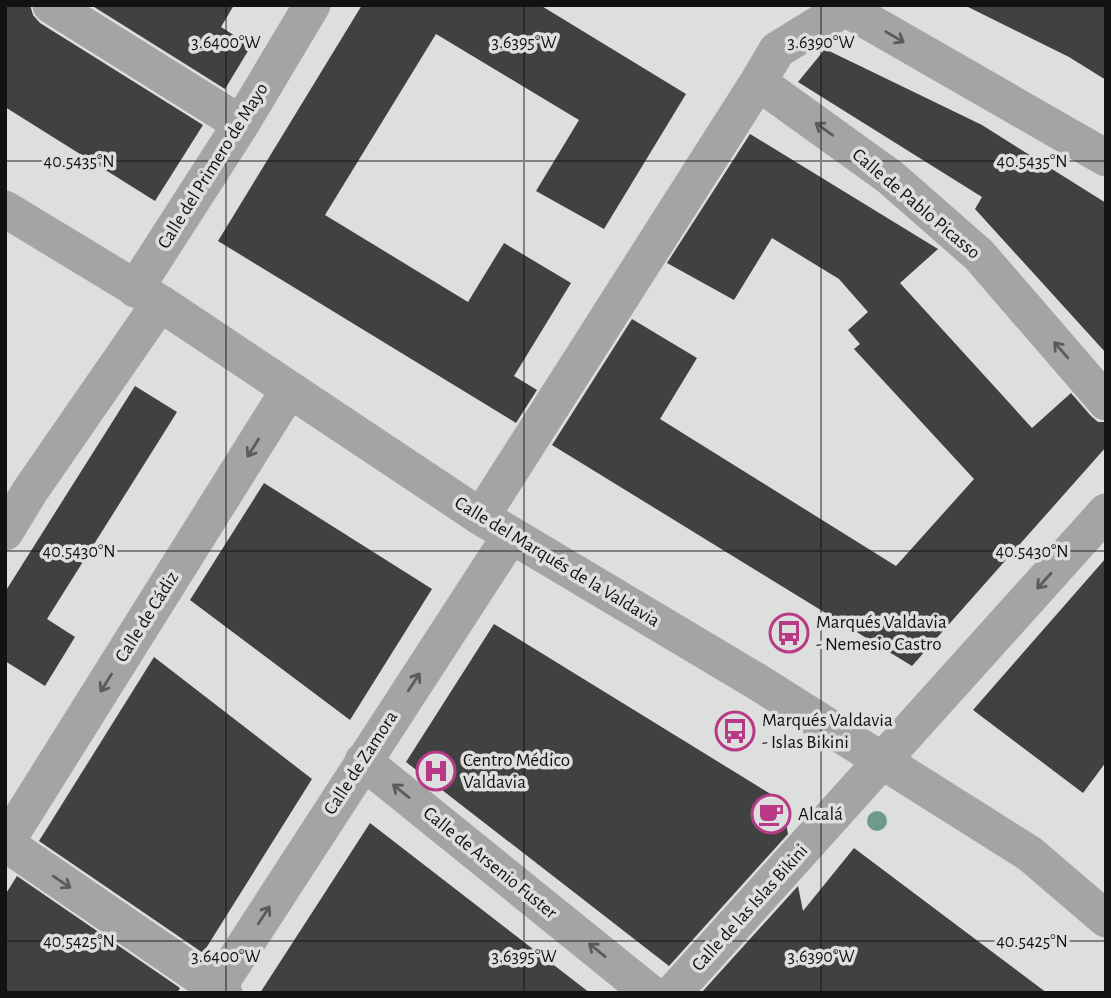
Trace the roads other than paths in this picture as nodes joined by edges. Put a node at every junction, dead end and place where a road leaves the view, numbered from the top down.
1 (51, 5) edge
2 (312, 5) edge
3 (844, 6) edge
4 (758, 82) junction
5 (241, 124) junction
6 (1106, 158) edge
7 (7, 213) edge
8 (148, 296) junction
9 (289, 390) junction
10 (1106, 402) edge
11 (18, 483) edge
12 (1106, 512) edge
13 (496, 526) junction
14 (5, 532) edge
15 (363, 761) junction
16 (883, 761) junction
17 (5, 843) edge
18 (1106, 919) edge
19 (218, 991) edge
20 (650, 993) edge
21 (673, 993) edge

1 - 5 street
2 - 5 street, Calle del Primero de Mayo
3 - 4 street
3 -> 6 street
10 -> 4 street, Calle de Pablo Picasso
4 - 13 street, Calle de Zamora
5 - 8 street, Calle del Primero de Mayo
7 - 8 street, Calle del Marqués de la Valdavia
8 - 9 street, Calle del Marqués de la Valdavia
8 - 11 street, Calle del Primero de Mayo
9 - 13 street, Calle del Marqués de la Valdavia
9 -> 17 street, Calle de Cádiz
11 - 14 street, Calle del Primero de Mayo
12 -> 16 street, Calle de las Islas Bikini
15 -> 13 street, Calle de Zamora
13 - 16 street, Calle del Marqués de la Valdavia
19 -> 15 street, Calle de Zamora
20 -> 15 street, Calle de Arsenio Fuster
16 - 18 street, Calle del Marqués de la Valdavia
16 - 21 street, Calle de las Islas Bikini
17 -> 19 street

